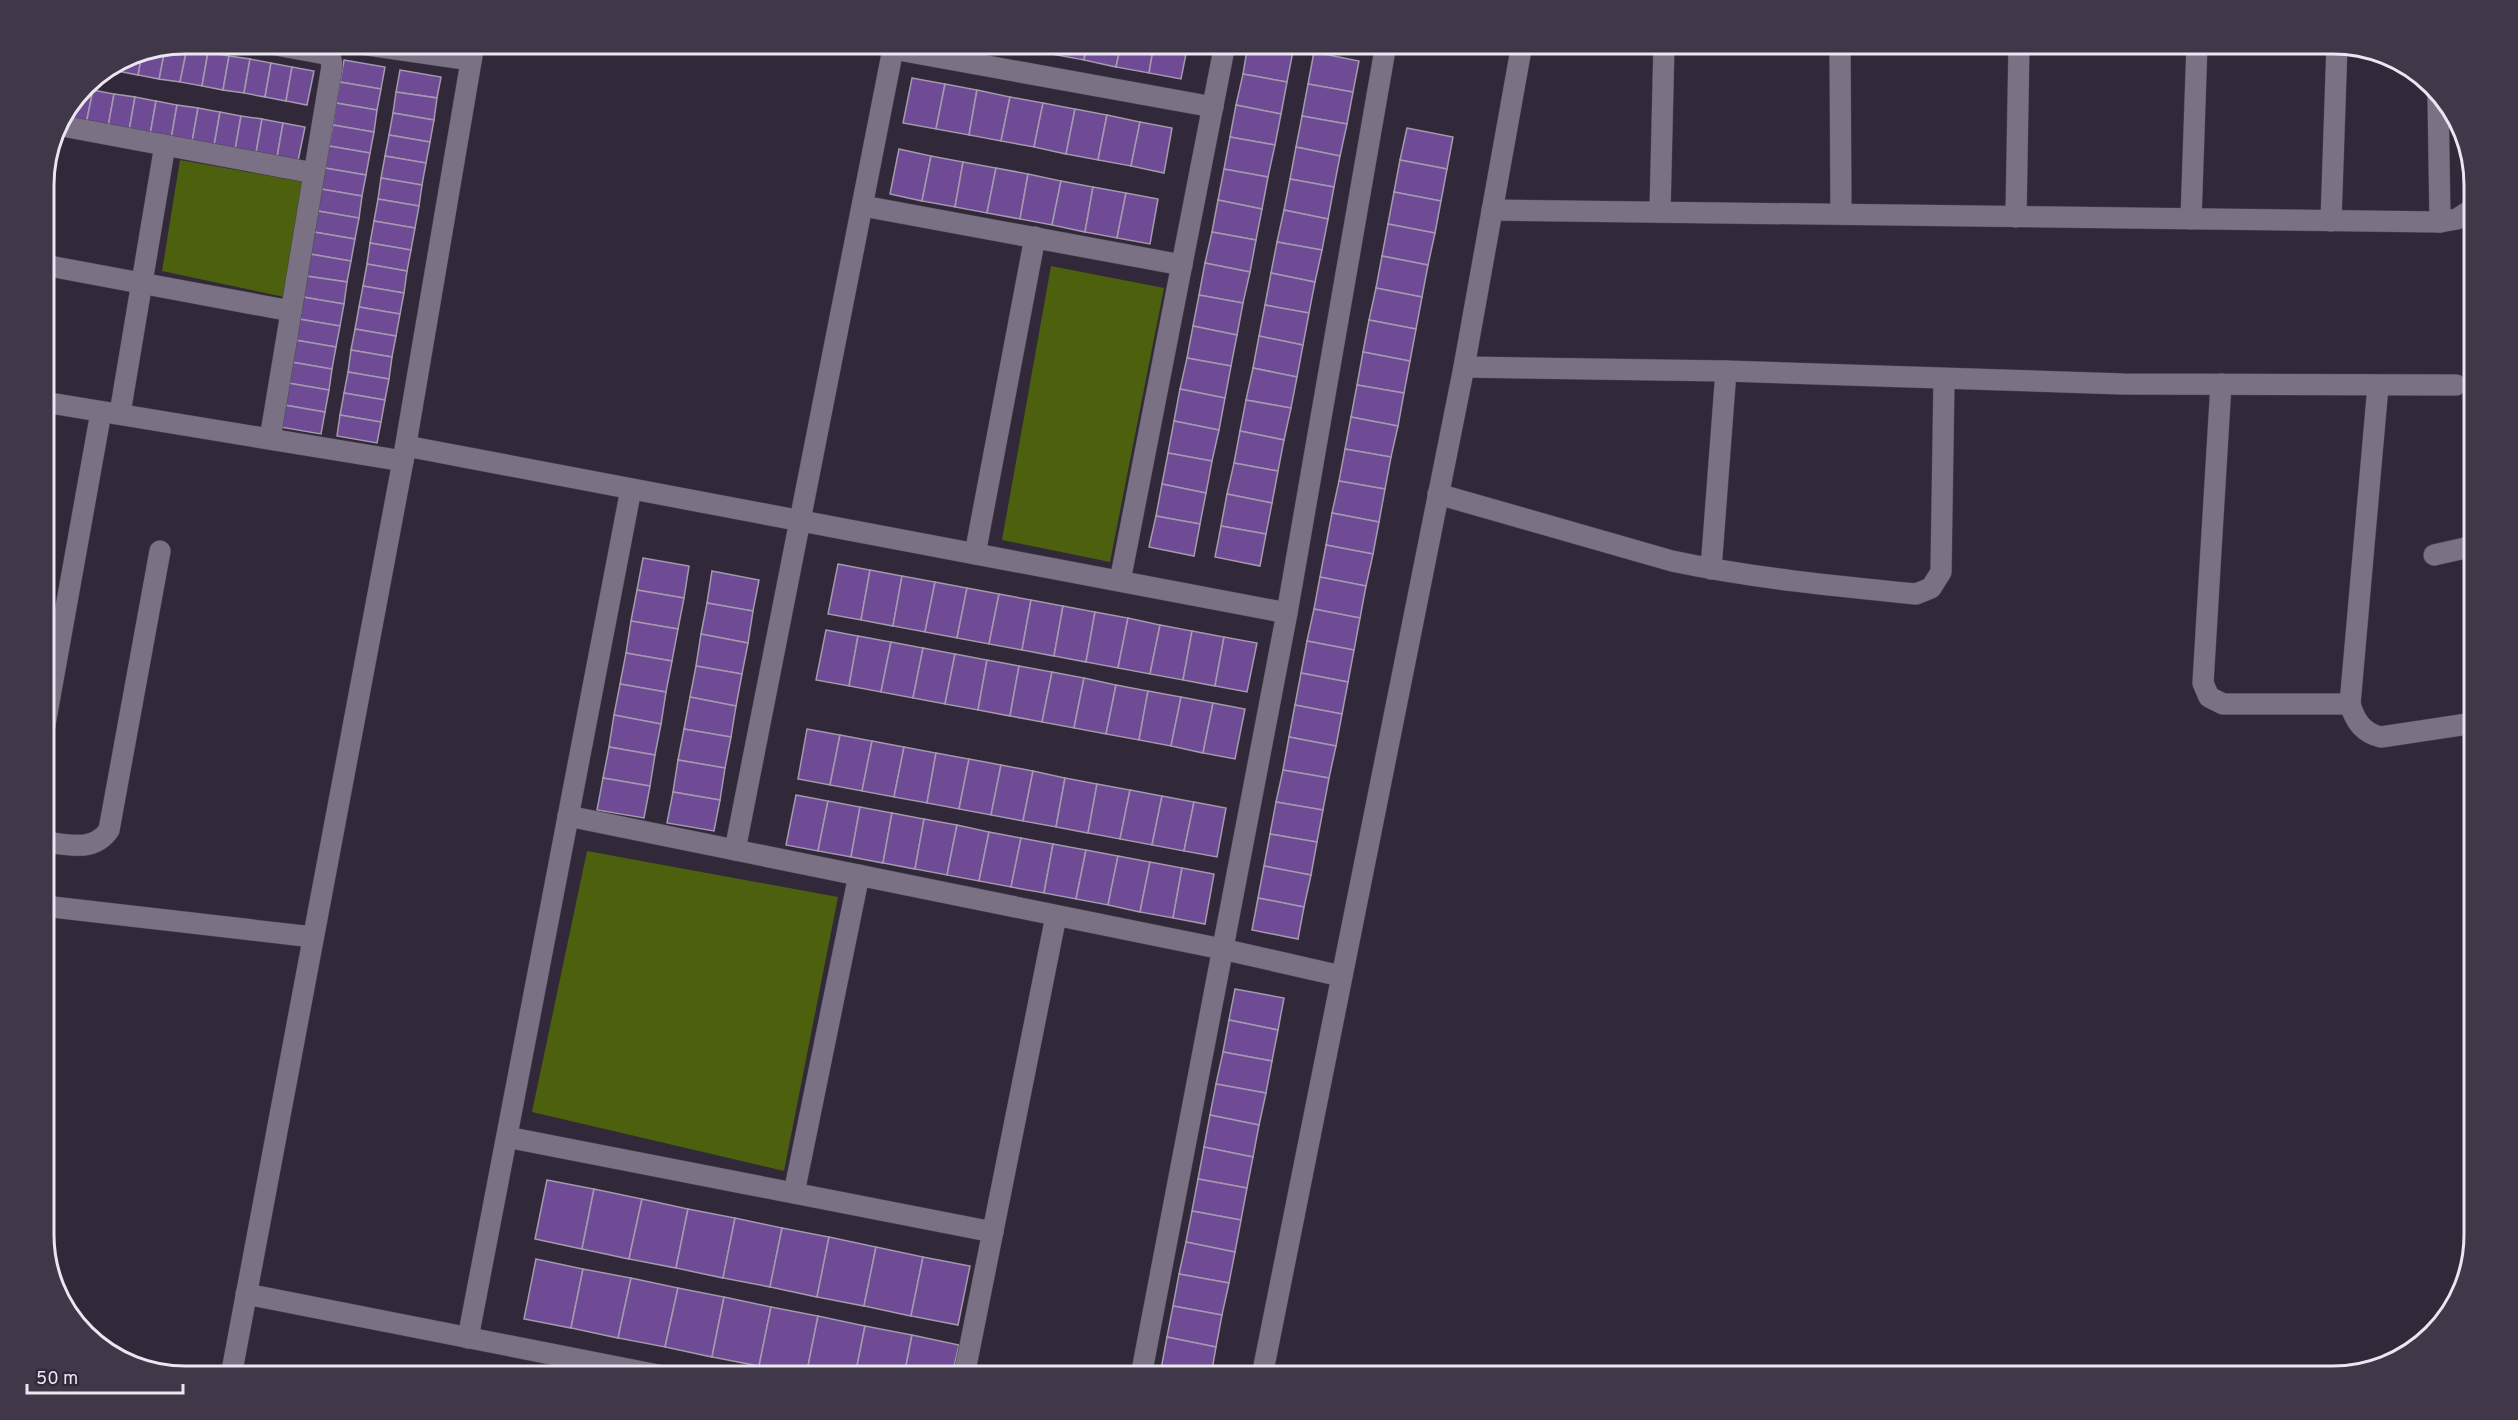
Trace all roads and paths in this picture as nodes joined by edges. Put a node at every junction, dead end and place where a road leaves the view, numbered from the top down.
1 (325, 54) edge
2 (473, 54) edge
3 (892, 54) edge
4 (936, 54) edge
5 (1223, 54) edge
6 (1384, 54) edge
7 (1520, 54) edge
8 (1664, 54) edge
9 (1840, 54) edge
10 (2019, 54) edge
11 (2196, 54) edge
12 (2337, 54) edge
13 (1213, 107) junction
14 (2438, 107) edge
15 (68, 127) edge
16 (165, 145) junction
17 (314, 173) junction
18 (863, 206) junction
19 (1492, 210) junction
20 (1660, 212) junction
21 (1841, 214) junction
22 (2016, 217) junction
23 (2191, 219) junction
24 (2331, 220) junction
25 (2464, 220) edge
26 (2440, 222) junction
27 (1035, 237) junction
28 (1182, 265) junction
29 (54, 267) edge
30 (141, 283) junction
31 (291, 311) junction
32 (1464, 367) junction
33 (1726, 371) junction
34 (1944, 379) junction
35 (2221, 384) junction
36 (2456, 386) dead end
37 (2378, 387) junction
38 (54, 404) edge
39 (110, 413) junction
40 (270, 440) junction
41 (405, 454) junction
42 (631, 489) junction
43 (1438, 494) junction
44 (801, 521) junction
45 (2464, 548) edge
46 (160, 551) dead end
47 (975, 554) junction
48 (2434, 555) dead end
49 (1711, 570) junction
50 (1120, 581) junction
51 (1287, 613) junction
52 (54, 682) edge
53 (2350, 704) junction
54 (2464, 725) edge
55 (568, 816) junction
56 (54, 843) edge
57 (735, 850) junction
58 (859, 875) junction
59 (54, 907) edge
60 (1056, 916) junction
61 (313, 937) junction
62 (1222, 949) junction
63 (1341, 976) junction
64 (507, 1137) junction
65 (794, 1193) junction
66 (993, 1232) junction
67 (246, 1294) junction
68 (468, 1338) junction
69 (233, 1366) edge
70 (608, 1366) edge
71 (966, 1366) edge
72 (1143, 1366) edge
73 (1264, 1366) edge

1 - 17 street
2 - 41 street
3 - 18 street
4 - 13 street
5 - 13 street
6 - 51 street
7 - 19 street
8 - 20 street
9 - 21 street
10 - 22 street
11 - 23 street
12 - 24 street
13 - 28 street
14 - 26 street
15 - 16 street
16 - 17 street
16 - 30 street
17 - 31 street
18 - 27 street
18 - 44 street
19 - 20 street
19 - 32 street
20 - 21 street
21 - 22 street
22 - 23 street
23 - 24 street
24 - 26 street
25 - 26 street
27 - 28 street
27 - 47 street
28 - 50 street
29 - 30 street
30 - 31 street
30 - 39 street
31 - 40 street
32 - 33 street
32 - 43 street
33 - 34 street
33 - 49 street
34 - 35 street
34 - 49 street
35 - 37 street
35 - 53 street
36 - 37 street
37 - 53 street
38 - 39 street
39 - 40 street
39 - 52 street
40 - 41 street
41 - 42 street
41 - 61 street
42 - 44 street
42 - 55 street
43 - 49 street
43 - 63 street
44 - 47 street
44 - 57 street
45 - 48 street
46 - 56 street
47 - 50 street
50 - 51 street
51 - 62 street
53 - 54 street
55 - 57 street
55 - 64 street
57 - 58 street
58 - 60 street
58 - 65 street
59 - 61 street
60 - 62 street
60 - 66 street
61 - 67 street
62 - 63 street
62 - 72 street
63 - 73 street
64 - 65 street
64 - 68 street
65 - 66 street
66 - 71 street
67 - 68 street
67 - 69 street
68 - 70 street

